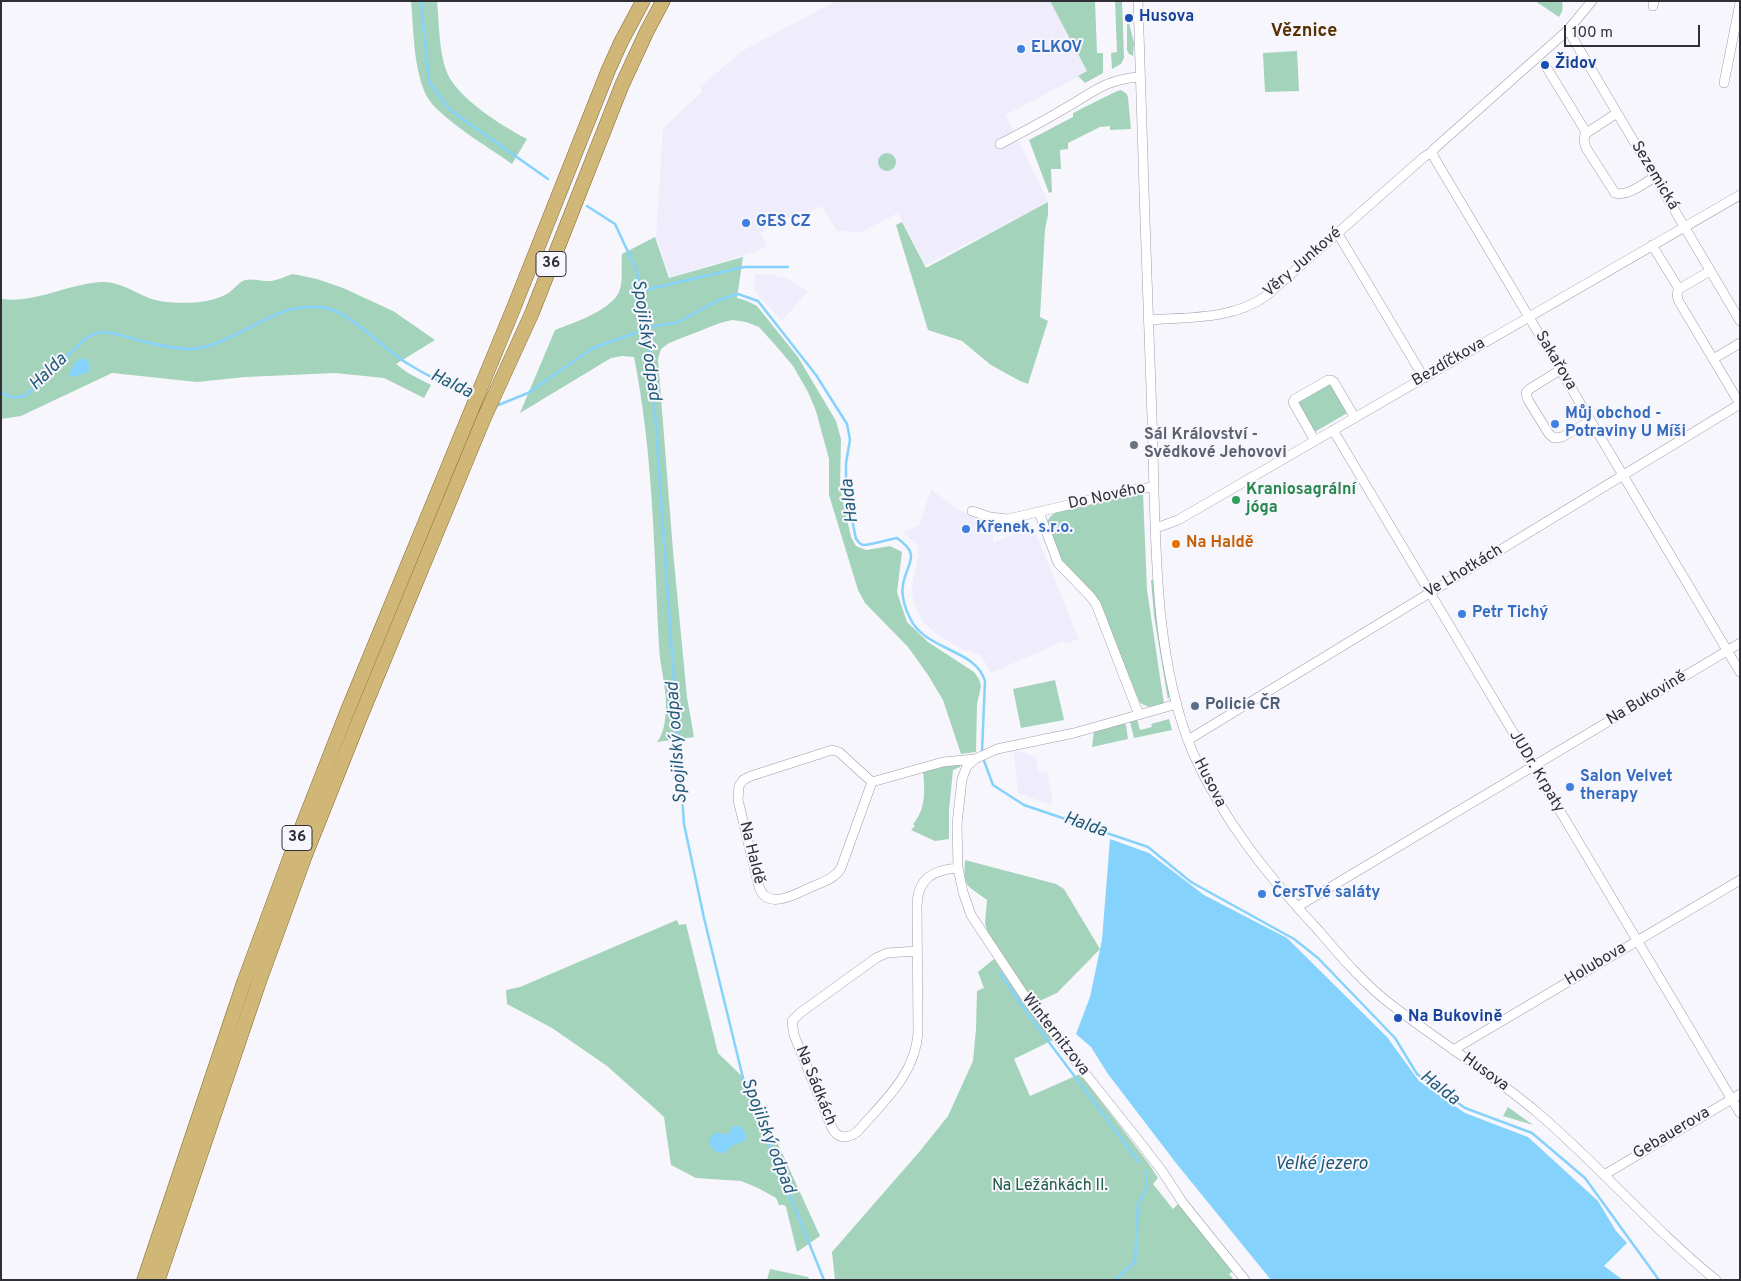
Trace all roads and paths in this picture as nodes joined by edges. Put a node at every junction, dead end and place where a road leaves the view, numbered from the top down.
1 (643, 1) edge
2 (663, 1) edge
3 (1138, 1) edge
4 (1592, 1) edge
5 (1740, 3) edge
6 (1568, 30) junction
7 (1545, 65) dead end
8 (1140, 77) junction
9 (1724, 83) dead end
10 (1617, 113) junction
11 (1586, 132) junction
12 (1000, 144) dead end
13 (1432, 152) junction
14 (1655, 177) junction
15 (1740, 195) edge
16 (1684, 227) junction
17 (1338, 234) junction
18 (1652, 245) junction
19 (1710, 271) junction
20 (1679, 289) junction
21 (1529, 317) junction
22 (1148, 320) junction
23 (1740, 321) edge
24 (1740, 343) edge
25 (1713, 359) junction
26 (1560, 370) junction
27 (1424, 378) junction
28 (1740, 404) edge
29 (1355, 418) junction
30 (1590, 421) junction
31 (1333, 430) junction
32 (1315, 441) junction
33 (1623, 476) junction
34 (1154, 487) junction
35 (972, 511) dead end
36 (1039, 512) junction
37 (1156, 528) junction
38 (1430, 593) junction
39 (1740, 643) edge
40 (1727, 651) junction
41 (1740, 672) edge
42 (1177, 704) junction
43 (1139, 715) junction
44 (1188, 740) junction
45 (975, 758) junction
46 (1533, 766) junction
47 (872, 782) junction
48 (958, 868) junction
49 (1740, 880) edge
50 (1297, 907) junction
51 (1637, 941) junction
52 (917, 951) junction
53 (1453, 1050) junction
54 (1740, 1094) edge
55 (1731, 1099) junction
56 (1740, 1113) edge
57 (1604, 1175) junction
58 (152, 1277) edge
59 (1245, 1280) edge
60 (1716, 1280) edge

1 - 58 main road, 36
2 - 58 main road, 36
3 - 8 street, Husova
4 - 6 street, Věry Junkové
5 - 9 street
6 - 10 street, Sezemická
6 - 13 street, Věry Junkové
7 - 11 street
8 - 12 street
8 - 22 street, Husova
10 - 11 street
10 - 14 street, Sezemická
11 - 14 street
13 - 17 street, Věry Junkové
13 - 21 street, Sakařova
14 - 16 street, Sezemická
15 - 16 street, Bezdíčkova
16 - 18 street, Bezdíčkova
16 - 19 street, Sezemická
17 - 22 street, Věry Junkové
17 - 27 street
18 - 20 street
18 - 21 street, Bezdíčkova
19 - 20 street
19 - 23 street, Sezemická
20 - 25 street
21 - 26 street, Sakařova
21 - 27 street, Bezdíčkova
22 - 34 street, Husova
24 - 25 street
25 - 28 street
26 - 30 street, Sakařova
26 - 30 street
27 - 29 street, Bezdíčkova
28 - 33 street, Ve Lhotkách
29 - 31 street, Bezdíčkova
29 - 32 street
30 - 33 street, Sakařova
31 - 32 street, Bezdíčkova
31 - 38 street, JUDr. Krpaty
32 - 37 street, Bezdíčkova
33 - 38 street, Ve Lhotkách
33 - 40 street, Sakařova
34 - 36 street, Do Nového
34 - 37 street, Husova
35 - 36 street, Do Nového
36 - 43 street
37 - 42 street, Husova
38 - 44 street, Ve Lhotkách
38 - 46 street, JUDr. Krpaty
39 - 40 street, Na Bukovině
40 - 41 street, Sakařova
40 - 46 street, Na Bukovině
42 - 43 street
42 - 44 street, Husova
43 - 45 street
44 - 50 street, Husova
45 - 47 street
45 - 48 street, Winternitzova
46 - 50 street, Na Bukovině
46 - 51 street, JUDr. Krpaty
47 - 47 street, Na Haldě
48 - 52 street, Na Sádkách
48 - 59 street, Winternitzova
49 - 51 street, Holubova
50 - 53 street, Husova
51 - 53 street, Holubova
51 - 55 street, JUDr. Krpaty
52 - 52 street, Na Sádkách
53 - 57 street, Husova
54 - 55 street, Gebauerova
55 - 56 street, JUDr. Krpaty
55 - 57 street, Gebauerova
57 - 60 street, Husova

